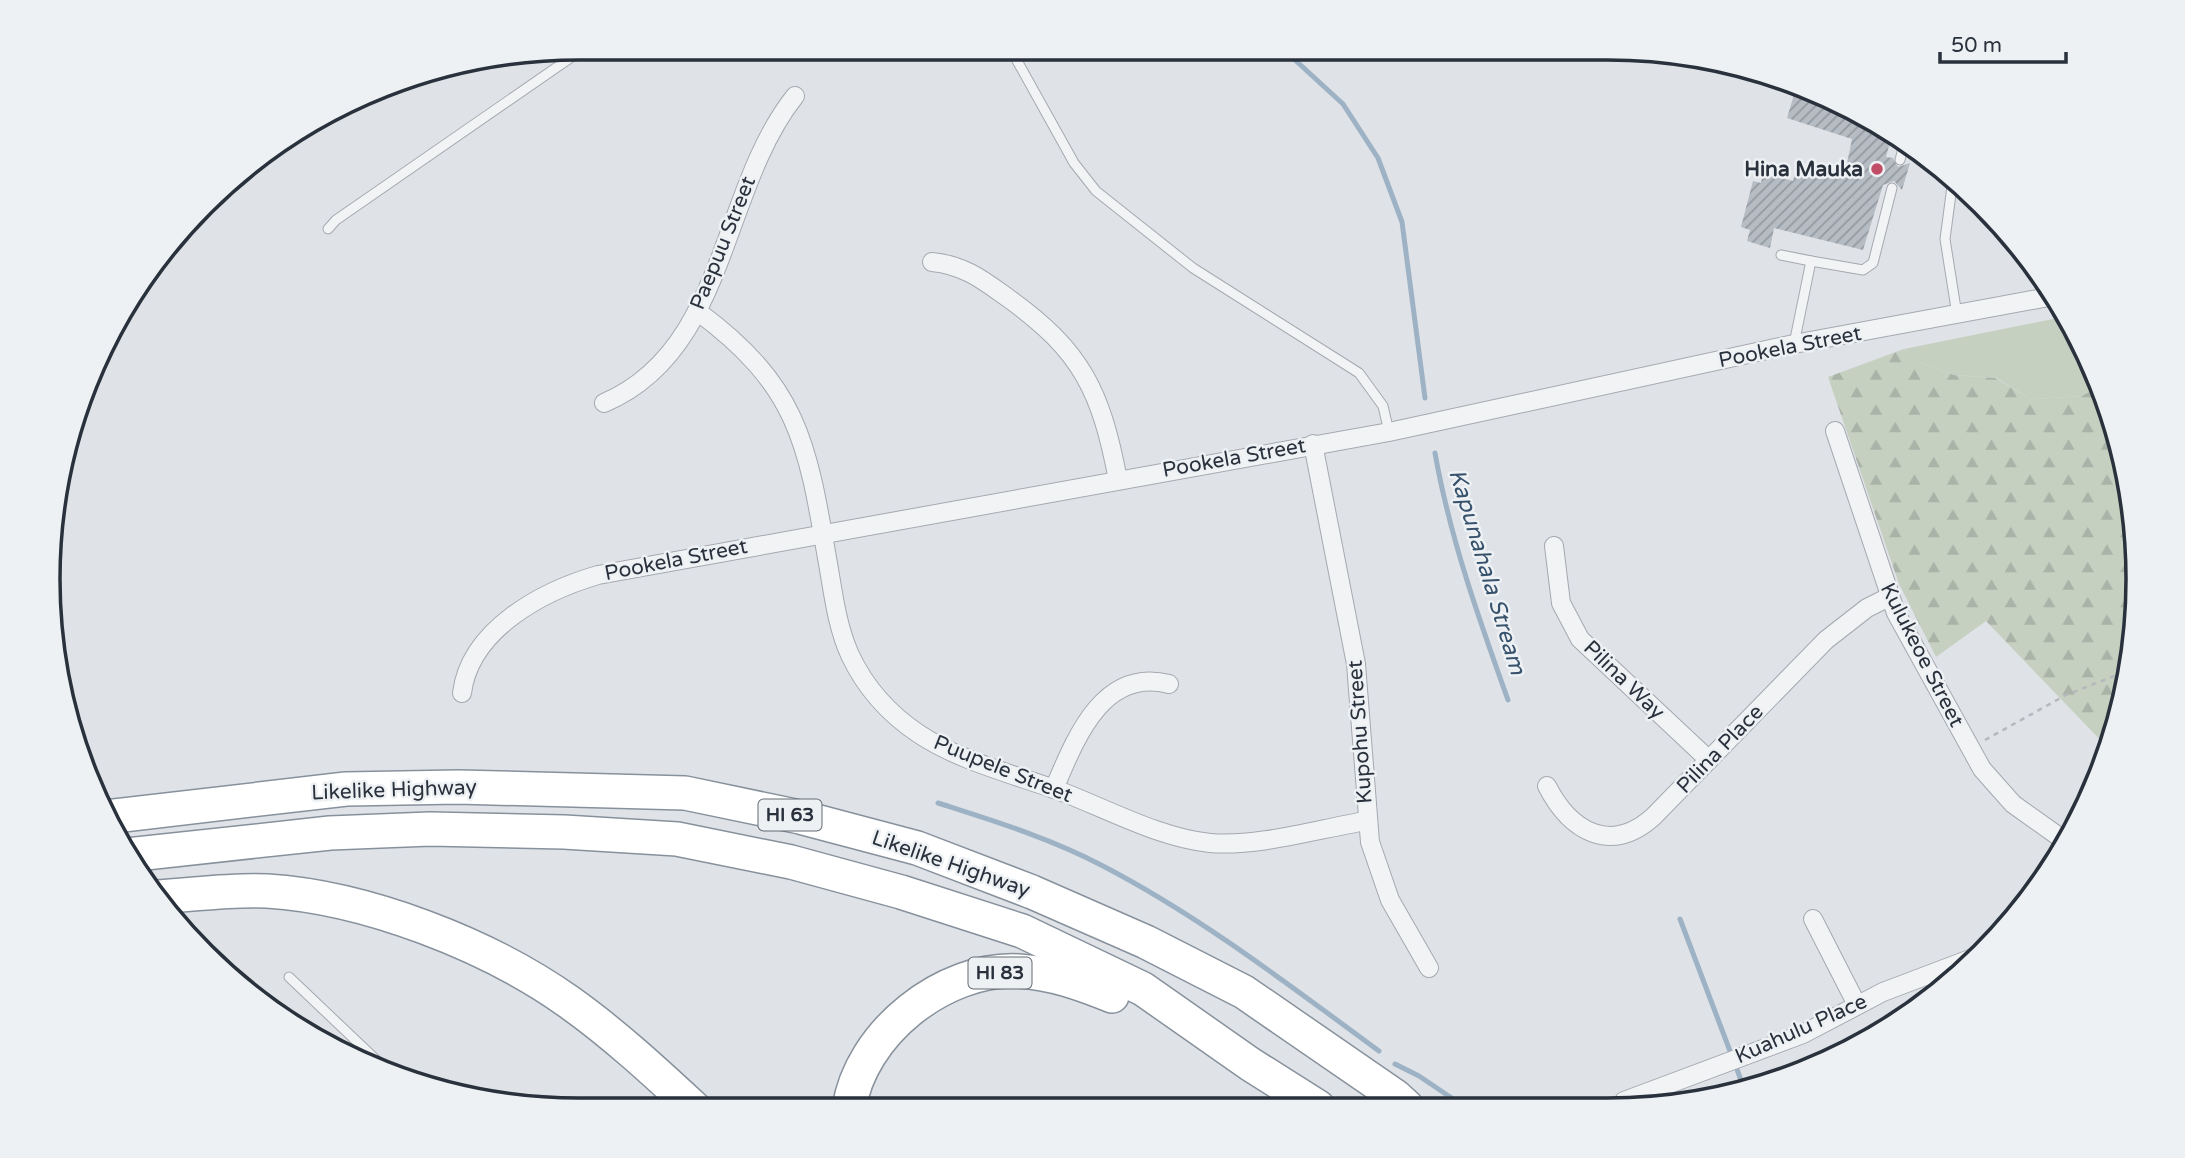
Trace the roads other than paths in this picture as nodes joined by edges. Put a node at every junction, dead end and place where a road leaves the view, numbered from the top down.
1 (567, 60) edge
2 (1017, 60) edge
3 (795, 96) dead end
4 (1902, 152) edge
5 (1900, 160) dead end
6 (1892, 188) dead end
7 (1951, 190) edge
8 (328, 229) dead end
9 (1781, 255) dead end
10 (1811, 261) junction
11 (932, 262) dead end
12 (2043, 298) edge
13 (697, 311) junction
14 (1957, 316) junction
15 (1794, 344) junction
16 (604, 403) dead end
17 (1389, 432) junction
18 (1835, 432) dead end
19 (1313, 444) junction
20 (1118, 480) junction
21 (823, 533) junction
22 (1554, 546) dead end
23 (1889, 597) junction
24 (1169, 684) dead end
25 (462, 693) dead end
26 (1709, 760) junction
27 (1547, 786) dead end
28 (1054, 789) junction
29 (117, 816) edge
30 (1366, 821) junction
31 (2058, 836) edge
32 (139, 855) edge
33 (168, 896) edge
34 (1813, 919) dead end
35 (1955, 964) edge
36 (1429, 968) dead end
37 (289, 977) dead end
38 (1857, 1005) junction
39 (1206, 1034) junction
40 (371, 1055) edge
41 (1634, 1097) edge
42 (682, 1098) edge
43 (853, 1098) edge
44 (1304, 1098) edge
45 (1397, 1098) edge

1 - 8 lane
2 - 17 lane
3 - 13 street, Paepuu Street
4 - 5 lane
6 - 10 lane
7 - 14 lane
9 - 10 lane
10 - 15 lane
11 - 20 street
12 - 14 street, Pookela Street
13 - 16 street, Paepuu Street
13 - 21 street, Puupele Street
14 - 15 street, Pookela Street
15 - 17 street, Pookela Street
17 - 19 street, Pookela Street
18 - 23 street, Kulukeoe Street
19 - 20 street, Pookela Street
19 - 30 street, Kupohu Street
20 - 21 street, Pookela Street
21 - 25 street, Pookela Street
21 - 28 street, Puupele Street
22 - 26 street, Pilina Way
23 - 26 street, Pilina Place
23 - 31 street, Kulukeoe Street
24 - 28 street
26 - 27 street, Pilina Place
28 - 30 street, Puupele Street
29 - 45 highway, Likelike Highway / HI 63
30 - 36 street, Kupohu Street
32 - 39 highway, Likelike Highway / HI 63
33 - 42 highway
34 - 38 street
35 - 38 street, Kuahulu Place
37 - 40 lane
38 - 41 street, Kuahulu Place
39 - 43 highway, HI 83
39 - 44 highway, Likelike Highway / HI 63

